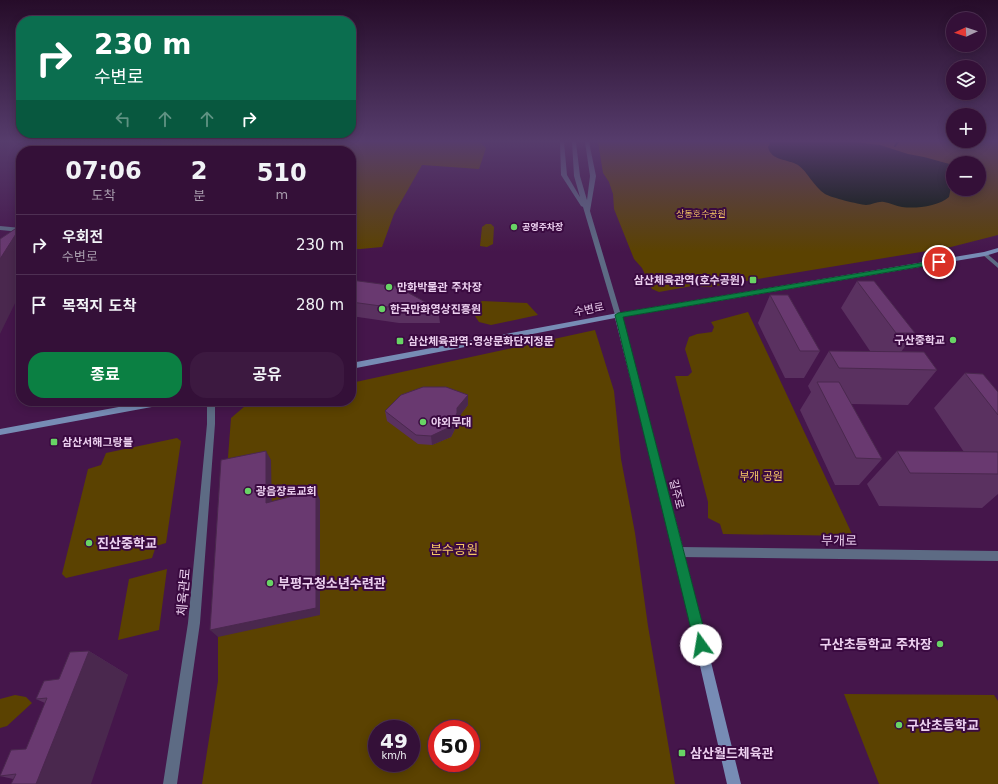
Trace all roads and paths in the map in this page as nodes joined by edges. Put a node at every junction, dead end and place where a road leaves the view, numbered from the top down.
1 (566, 179) edge
2 (578, 179) edge
3 (593, 179) edge
4 (587, 212) junction
5 (0, 228) edge
6 (16, 230) edge
7 (998, 250) edge
8 (985, 254) junction
9 (998, 266) edge
10 (618, 315) junction
11 (356, 365) edge
12 (141, 406) edge
13 (211, 406) edge
14 (0, 432) edge
15 (679, 552) junction
16 (998, 556) edge
17 (170, 784) edge
18 (734, 784) edge

1 - 4 street, 길주로
2 - 4 street, 길주로
3 - 4 street, 길주로
4 - 10 street, 길주로
5 - 6 street
7 - 8 main road, 수변로
8 - 9 street
8 - 10 main road, 수변로
10 - 11 main road, 수변로
10 - 15 main road, 길주로
12 - 14 main road
13 - 17 street, 체육관로
15 - 16 street, 부개로
15 - 18 main road, 길주로

